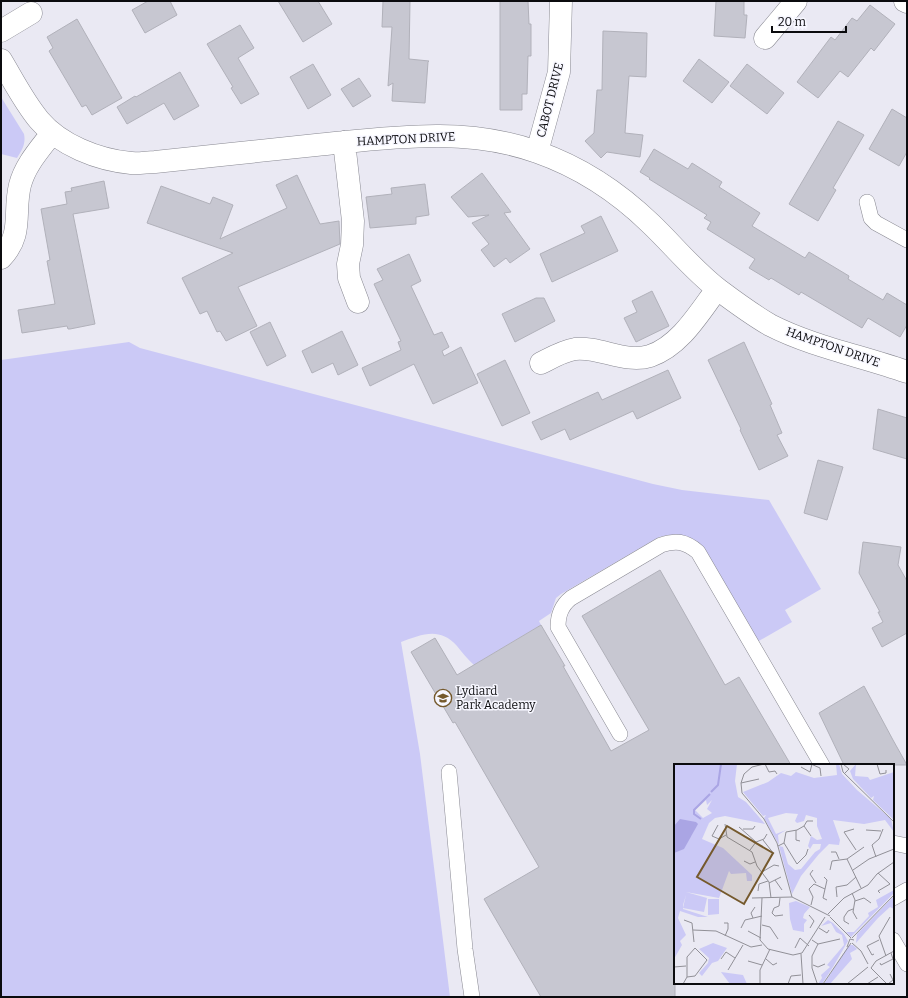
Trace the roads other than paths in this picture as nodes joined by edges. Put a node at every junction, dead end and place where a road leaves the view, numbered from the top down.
1 (562, 1) edge
2 (796, 1) edge
3 (33, 7) edge
4 (1, 31) edge
5 (765, 38) dead end
6 (1, 60) edge
7 (52, 133) junction
8 (344, 142) junction
9 (537, 152) junction
10 (867, 202) dead end
11 (907, 240) edge
12 (1, 258) edge
13 (717, 289) junction
14 (358, 302) dead end
15 (541, 363) dead end
16 (905, 367) edge
17 (620, 734) dead end
18 (821, 764) edge
19 (449, 772) dead end
20 (894, 843) edge
21 (907, 846) edge
22 (907, 890) edge
23 (894, 897) edge
24 (894, 942) edge
25 (907, 964) edge
26 (472, 997) edge

1 - 9 street, CABOT DRIVE
2 - 5 street
3 - 4 street
6 - 7 street, HAMPTON DRIVE
7 - 8 street, HAMPTON DRIVE
7 - 12 street
8 - 9 street, HAMPTON DRIVE
8 - 14 street
9 - 13 street, HAMPTON DRIVE
10 - 11 lane
13 - 15 street
13 - 16 street, HAMPTON DRIVE
17 - 18 lane
19 - 26 lane
20 - 21 lane
22 - 23 lane
24 - 25 lane

